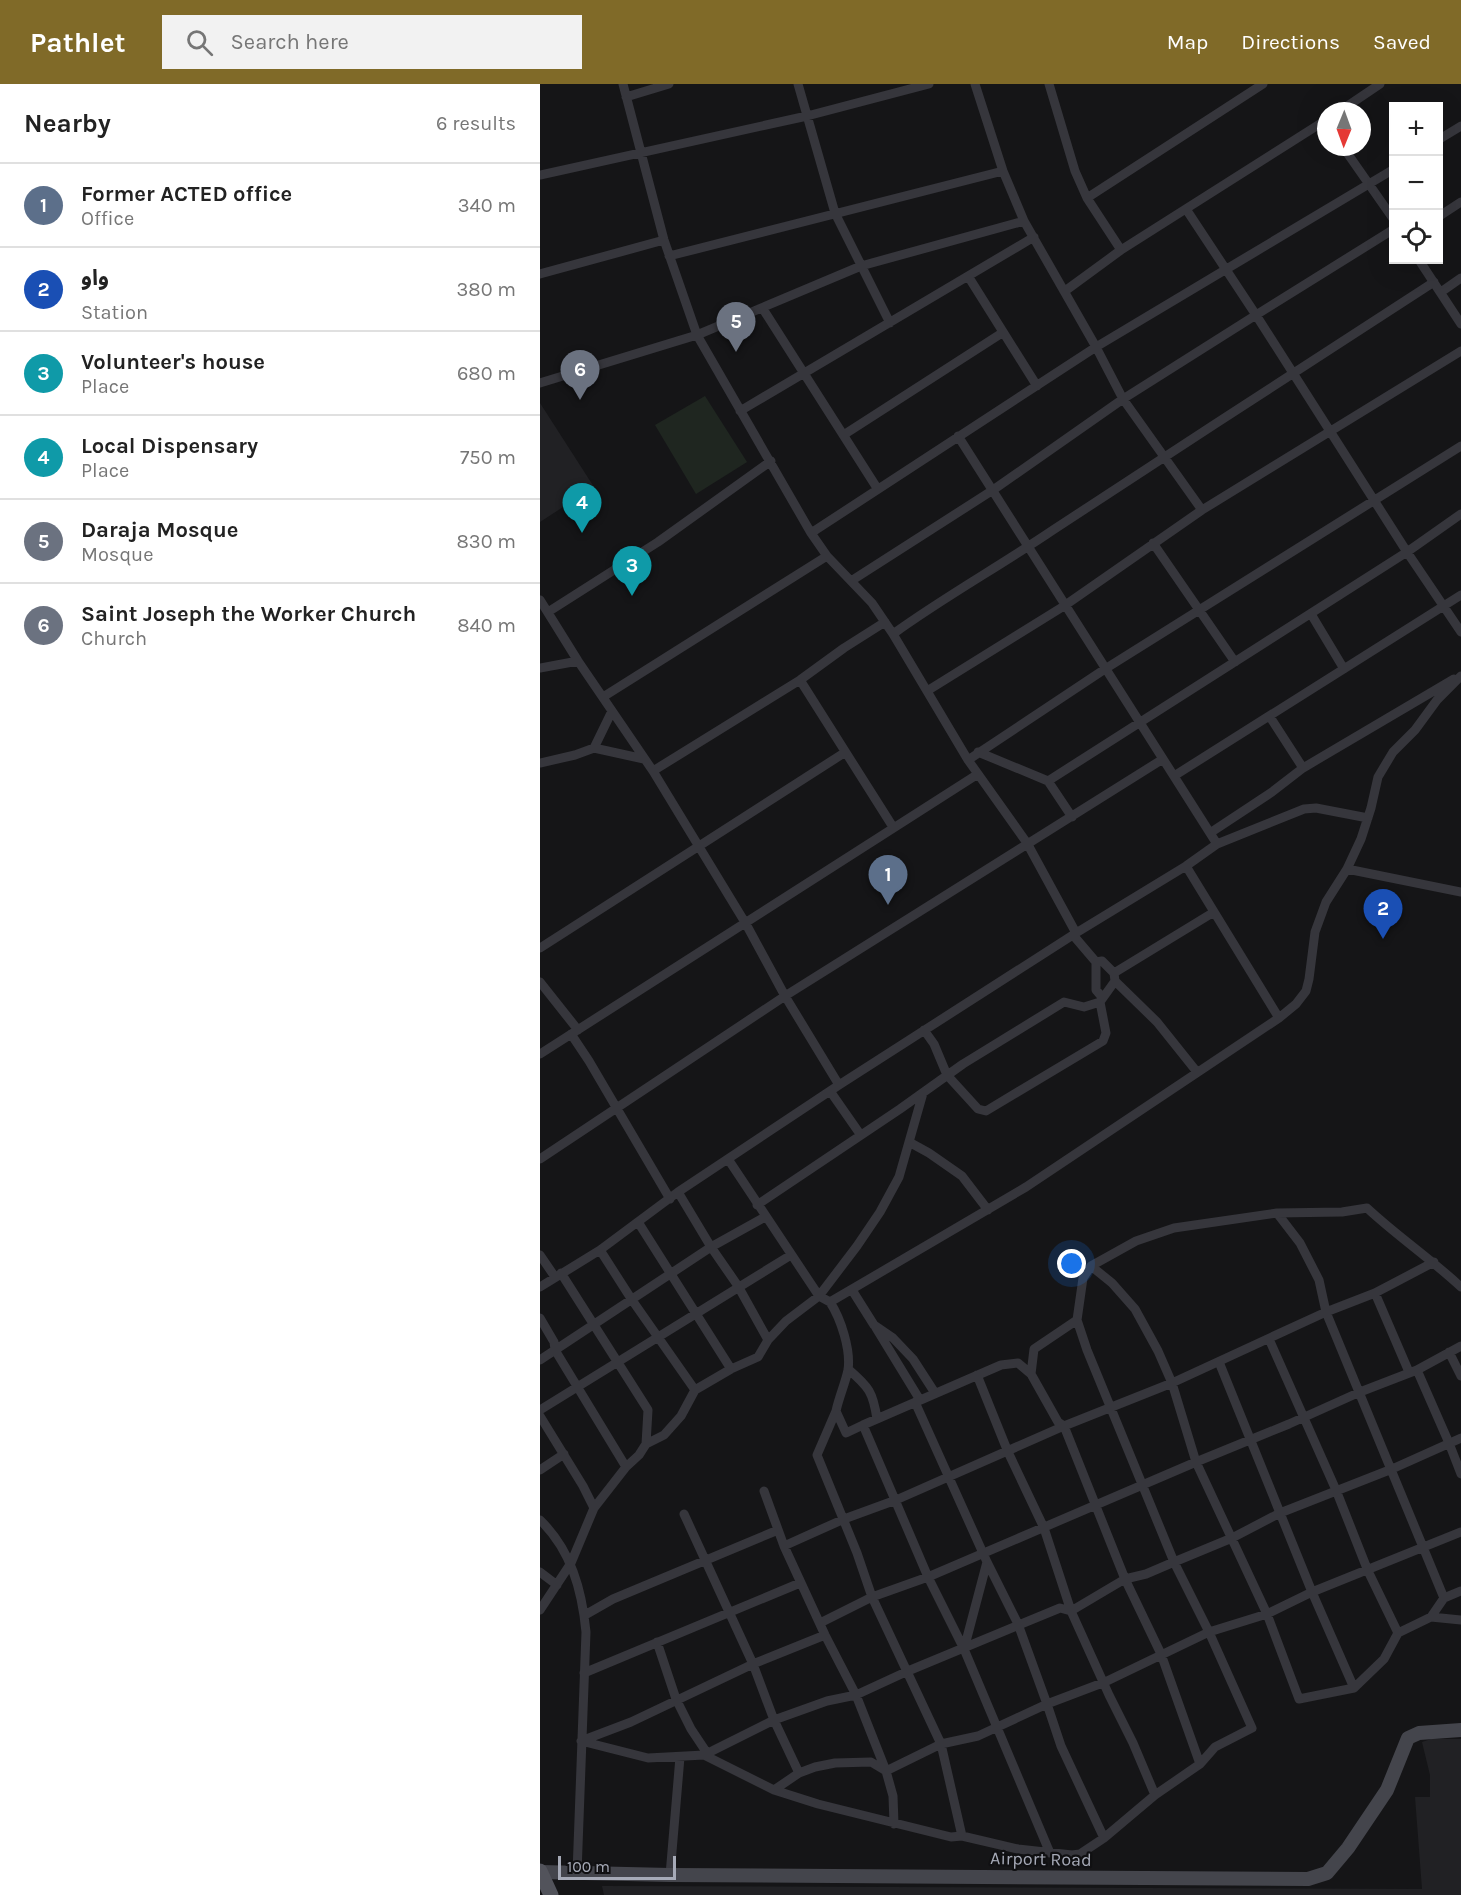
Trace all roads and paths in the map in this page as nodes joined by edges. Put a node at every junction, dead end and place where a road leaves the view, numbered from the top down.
1 (623, 84) edge
2 (669, 84) edge
3 (798, 84) edge
4 (929, 84) edge
5 (975, 84) edge
6 (1049, 84) edge
7 (1263, 84) edge
8 (1380, 84) edge
9 (626, 97) junction
10 (1353, 102) edge
11 (807, 116) junction
12 (1461, 126) edge
13 (1317, 127) edge
14 (1443, 137) edge
15 (639, 151) junction
16 (1349, 156) edge
17 (1003, 171) junction
18 (1389, 172) edge
19 (540, 175) edge
20 (1369, 185) junction
21 (1087, 198) junction
22 (1461, 202) edge
23 (1186, 209) junction
24 (835, 213) junction
25 (1389, 213) edge
26 (1443, 214) edge
27 (1024, 221) junction
28 (1389, 232) edge
29 (1034, 237) junction
30 (664, 240) junction
31 (1121, 250) junction
32 (669, 256) junction
33 (1422, 264) edge
34 (861, 266) junction
35 (1226, 270) junction
36 (540, 274) edge
37 (968, 276) junction
38 (1461, 278) edge
39 (1434, 282) junction
40 (1065, 291) junction
41 (1441, 292) junction
42 (763, 309) junction
43 (1256, 315) junction
44 (890, 323) junction
45 (1461, 324) edge
46 (1002, 333) junction
47 (697, 335) junction
48 (1096, 347) junction
49 (1461, 351) edge
50 (1293, 373) junction
51 (803, 374) junction
52 (540, 383) edge
53 (1037, 386) junction
54 (1123, 399) junction
55 (740, 411) junction
56 (1331, 430) junction
57 (845, 434) junction
58 (958, 436) junction
59 (1461, 446) edge
60 (1165, 456) junction
61 (771, 461) junction
62 (878, 488) junction
63 (993, 490) junction
64 (1375, 501) junction
65 (1202, 510) junction
66 (1461, 514) edge
67 (811, 533) junction
68 (1153, 543) junction
69 (1028, 547) junction
70 (1407, 552) junction
71 (827, 556) junction
72 (851, 581) junction
73 (1461, 595) edge
74 (540, 600) edge
75 (1064, 606) junction
76 (1443, 607) junction
77 (1200, 609) junction
78 (548, 612) junction
79 (1311, 614) junction
80 (885, 622) junction
81 (1461, 632) edge
82 (893, 634) junction
83 (578, 661) junction
84 (1235, 663) junction
85 (540, 668) edge
86 (1105, 669) junction
87 (1344, 669) junction
88 (1461, 675) edge
89 (800, 680) junction
90 (927, 691) junction
91 (603, 697) junction
92 (612, 711) junction
93 (1270, 717) junction
94 (1139, 723) junction
95 (594, 748) junction
96 (844, 753) junction
97 (978, 753) junction
98 (644, 759) junction
99 (1163, 759) junction
100 (968, 760) junction
101 (540, 763) edge
102 (1303, 768) junction
103 (653, 771) junction
104 (978, 774) junction
105 (1174, 776) junction
106 (1048, 781) junction
107 (1072, 818) junction
108 (1368, 818) junction
109 (894, 827) junction
110 (1210, 833) junction
111 (1027, 843) junction
112 (1217, 844) junction
113 (698, 847) junction
114 (1186, 866) junction
115 (1347, 869) junction
116 (1461, 892) edge
117 (1214, 912) junction
118 (746, 924) junction
119 (1075, 934) junction
120 (540, 948) edge
121 (1096, 962) junction
122 (1114, 977) junction
123 (540, 982) edge
124 (785, 996) junction
125 (1101, 999) junction
126 (1279, 1018) junction
127 (924, 1030) junction
128 (574, 1032) junction
129 (540, 1054) edge
130 (1197, 1072) junction
131 (947, 1075) junction
132 (839, 1084) junction
133 (830, 1091) junction
134 (923, 1093) junction
135 (615, 1107) junction
136 (860, 1134) junction
137 (909, 1142) junction
138 (540, 1159) edge
139 (728, 1159) junction
140 (674, 1195) junction
141 (757, 1205) junction
142 (988, 1210) junction
143 (1276, 1213) junction
144 (765, 1217) junction
145 (638, 1222) junction
146 (711, 1247) junction
147 (600, 1250) junction
148 (540, 1255) edge
149 (791, 1255) junction
150 (1434, 1262) junction
151 (1091, 1266) junction
152 (670, 1274) junction
153 (558, 1275) junction
154 (540, 1287) edge
155 (738, 1287) junction
156 (1461, 1287) edge
157 (852, 1290) junction
158 (1375, 1293) junction
159 (819, 1296) junction
160 (632, 1300) junction
161 (830, 1302) junction
162 (695, 1312) junction
163 (1326, 1312) junction
164 (540, 1317) edge
165 (1077, 1320) junction
166 (594, 1323) junction
167 (874, 1324) junction
168 (657, 1336) junction
169 (1269, 1339) junction
170 (768, 1340) junction
171 (1461, 1346) edge
172 (555, 1350) junction
173 (1449, 1352) junction
174 (540, 1360) edge
175 (618, 1362) junction
176 (1220, 1362) junction
177 (731, 1369) junction
178 (848, 1369) junction
179 (1413, 1371) junction
180 (1031, 1374) junction
181 (977, 1375) junction
182 (1461, 1377) edge
183 (1172, 1383) junction
184 (579, 1387) junction
185 (695, 1390) junction
186 (1360, 1392) junction
187 (935, 1393) junction
188 (917, 1401) junction
189 (1110, 1408) junction
190 (540, 1410) edge
191 (836, 1411) junction
192 (540, 1416) edge
193 (1304, 1417) junction
194 (877, 1419) junction
195 (863, 1425) junction
196 (1064, 1425) junction
197 (1461, 1438) edge
198 (1251, 1439) junction
199 (1449, 1443) junction
200 (646, 1444) junction
201 (1008, 1452) junction
202 (564, 1454) junction
203 (1196, 1462) junction
204 (626, 1467) junction
205 (1392, 1469) junction
206 (540, 1470) edge
207 (1461, 1474) edge
208 (949, 1476) junction
209 (1143, 1485) junction
210 (1336, 1490) junction
211 (764, 1491) dead end
212 (896, 1500) junction
213 (1096, 1505) junction
214 (594, 1508) junction
215 (1280, 1513) junction
216 (684, 1514) dead end
217 (844, 1519) junction
218 (540, 1520) edge
219 (1044, 1528) junction
220 (778, 1530) junction
221 (1461, 1532) edge
222 (1232, 1538) junction
223 (784, 1546) junction
224 (1423, 1549) junction
225 (985, 1558) junction
226 (705, 1560) junction
227 (571, 1563) junction
228 (1174, 1563) junction
229 (1368, 1570) junction
230 (540, 1572) edge
231 (928, 1577) junction
232 (1125, 1579) junction
233 (800, 1583) junction
234 (557, 1585) junction
235 (1461, 1591) edge
236 (1312, 1592) junction
237 (872, 1597) junction
238 (1444, 1598) junction
239 (540, 1611) edge
240 (1071, 1611) junction
241 (729, 1614) junction
242 (1267, 1614) junction
243 (585, 1615) junction
244 (1431, 1617) junction
245 (1461, 1620) edge
246 (819, 1623) junction
247 (1017, 1624) junction
248 (1209, 1632) junction
249 (1398, 1633) junction
250 (825, 1635) junction
251 (657, 1642) junction
252 (964, 1649) junction
253 (1161, 1654) junction
254 (753, 1664) junction
255 (908, 1671) junction
256 (584, 1673) junction
257 (1105, 1682) junction
258 (1354, 1688) junction
259 (856, 1695) junction
260 (676, 1699) junction
261 (1047, 1704) junction
262 (774, 1720) junction
263 (995, 1726) junction
264 (1461, 1730) edge
265 (582, 1741) junction
266 (941, 1744) junction
267 (705, 1754) junction
268 (680, 1756) junction
269 (1200, 1764) junction
270 (886, 1771) junction
271 (799, 1773) junction
272 (774, 1790) junction
273 (1155, 1795) junction
274 (894, 1824) junction
275 (962, 1836) junction
276 (1104, 1838) junction
277 (1050, 1853) junction
278 (540, 1871) edge
279 (577, 1873) junction
280 (669, 1875) junction
281 (551, 1895) edge

1 - 9 street
2 - 9 street
3 - 11 street
4 - 11 street
5 - 17 street
6 - 21 street
7 - 21 street
8 - 10 street
9 - 15 street
11 - 15 street
11 - 24 street
12 - 14 street
13 - 23 street
15 - 19 street
15 - 30 street
16 - 20 street
17 - 24 street
17 - 27 street
18 - 20 street
20 - 25 street
20 - 35 street
21 - 31 street
22 - 26 street
23 - 31 street
23 - 35 street
24 - 32 street
24 - 34 street
27 - 29 street
27 - 34 street
28 - 43 street
29 - 37 street
29 - 40 street
30 - 32 street
30 - 36 street
31 - 40 street
32 - 47 street
33 - 39 street
34 - 42 street
34 - 44 street
35 - 43 street
35 - 48 street
37 - 44 street
37 - 46 street
38 - 41 street
39 - 41 street
39 - 50 street
40 - 48 street
41 - 45 street
42 - 47 street
42 - 51 street
43 - 50 street
43 - 54 street
44 - 51 street
46 - 53 street
46 - 57 street
47 - 52 street
47 - 55 street
48 - 53 street
48 - 54 street
49 - 56 street
50 - 56 street
50 - 60 street
51 - 55 street
51 - 57 street
53 - 58 street
54 - 60 street
54 - 63 street
55 - 61 street
56 - 64 street
56 - 65 street
57 - 62 street
58 - 62 street
58 - 63 street
59 - 64 street
60 - 65 street
60 - 69 street
61 - 67 street
61 - 78 street
62 - 67 street
63 - 69 street
63 - 72 street
64 - 70 street
64 - 77 street
65 - 68 street
66 - 70 street
67 - 71 street
68 - 75 street
68 - 77 street
69 - 75 street
69 - 82 street
70 - 76 street
70 - 79 street
71 - 72 street
71 - 91 street
72 - 80 street
73 - 76 street
74 - 78 street
75 - 86 street
75 - 90 street
76 - 81 street
76 - 87 street
77 - 84 street
77 - 86 street
78 - 83 street
79 - 84 street
79 - 87 street
80 - 82 street
80 - 89 street
82 - 90 street
83 - 85 street
83 - 91 street
84 - 94 street
86 - 94 street
86 - 97 street
87 - 93 street
88 - 102 street
88 - 108 street
89 - 96 street
89 - 103 street
90 - 100 street
91 - 92 street
92 - 95 street
92 - 98 street
93 - 102 street
93 - 105 street
94 - 99 street
94 - 106 street
95 - 98 street
95 - 101 street
96 - 109 street
96 - 113 street
97 - 100 street
97 - 106 street
98 - 103 street
99 - 105 street
99 - 107 street
100 - 104 street
102 - 110 street
103 - 113 street
104 - 109 street
104 - 111 street
105 - 110 street
106 - 107 street
107 - 111 street
108 - 112 street
108 - 115 street
109 - 118 street
110 - 112 street
111 - 119 street
111 - 124 street
112 - 114 street
113 - 118 street
113 - 120 street
114 - 117 street
114 - 119 street
115 - 116 street
115 - 126 street
117 - 122 street
117 - 126 street
118 - 124 street
118 - 128 street
119 - 121 street
119 - 127 street
121 - 122 street
121 - 125 street
122 - 125 street
122 - 130 street
123 - 128 street
124 - 132 street
124 - 135 street
125 - 131 street
125 - 131 street
126 - 130 street
127 - 131 street
127 - 132 street
128 - 129 street
128 - 135 street
130 - 142 street
131 - 134 street
132 - 133 street
133 - 136 street
133 - 139 street
134 - 136 street
134 - 137 street
135 - 138 street
135 - 140 street
136 - 141 street
137 - 142 street
137 - 159 street
139 - 140 street
139 - 141 street
140 - 145 street
140 - 146 street
141 - 144 street
142 - 157 street
143 - 150 street
143 - 151 street
143 - 163 street
144 - 146 street
144 - 149 street
145 - 147 street
145 - 152 street
146 - 152 street
146 - 155 street
147 - 153 street
147 - 160 street
148 - 153 street
149 - 155 street
149 - 159 street
150 - 156 street
150 - 158 street
151 - 165 street
151 - 183 street
152 - 160 street
152 - 162 street
153 - 154 street
153 - 166 street
155 - 162 street
155 - 170 street
157 - 161 street
157 - 167 street
158 - 163 street
158 - 179 street
159 - 161 street
159 - 170 street
160 - 166 street
160 - 168 street
161 - 178 street
162 - 168 street
162 - 177 street
163 - 169 street
163 - 186 street
164 - 172 street
165 - 180 street
165 - 189 street
166 - 172 street
166 - 175 street
167 - 187 street
167 - 188 street
168 - 175 street
168 - 185 street
169 - 176 street
169 - 193 street
170 - 177 street
171 - 173 street
172 - 174 street
172 - 184 street
173 - 179 street
173 - 182 street
175 - 184 street
175 - 200 street
176 - 183 street
176 - 198 street
177 - 185 street
178 - 191 street
178 - 194 street
179 - 186 street
179 - 199 street
180 - 181 street
180 - 196 street
181 - 187 street
181 - 201 street
183 - 189 street
183 - 203 street
184 - 190 street
184 - 204 street
185 - 200 street
186 - 193 street
186 - 205 street
187 - 188 street
188 - 194 street
188 - 208 street
189 - 196 street
189 - 209 street
191 - 195 street
191 - 217 street
192 - 202 street
193 - 198 street
193 - 210 street
194 - 195 street
195 - 212 street
196 - 201 street
196 - 213 street
197 - 199 street
198 - 203 street
198 - 215 street
199 - 205 street
199 - 207 street
200 - 204 street
201 - 208 street
201 - 219 street
202 - 206 street
202 - 214 street
203 - 209 street
203 - 222 street
204 - 214 street
205 - 210 street
205 - 224 street
208 - 212 street
208 - 225 street
209 - 213 street
209 - 228 street
210 - 215 street
210 - 229 street
211 - 220 street
212 - 217 street
212 - 231 street
213 - 219 street
213 - 232 street
214 - 227 street
215 - 222 street
215 - 236 street
216 - 226 street
217 - 223 street
217 - 237 street
218 - 227 street
219 - 225 street
219 - 240 street
220 - 223 street
220 - 226 street
221 - 224 street
222 - 228 street
222 - 242 street
223 - 233 street
224 - 229 street
224 - 238 street
225 - 231 street
225 - 247 street
225 - 252 street
226 - 241 street
226 - 243 street
227 - 234 street
227 - 243 street
228 - 232 street
228 - 248 street
229 - 236 street
229 - 249 street
230 - 234 street
231 - 237 street
231 - 252 street
232 - 240 street
232 - 253 street
233 - 241 street
233 - 246 street
234 - 239 street
235 - 238 street
236 - 242 street
236 - 258 street
237 - 246 street
237 - 255 street
238 - 244 street
240 - 247 street
240 - 257 street
241 - 251 street
241 - 254 street
242 - 248 street
242 - 258 street
243 - 256 street
244 - 245 street
244 - 249 street
246 - 250 street
247 - 252 street
247 - 261 street
248 - 253 street
248 - 269 street
249 - 258 street
250 - 254 street
250 - 259 street
251 - 256 street
251 - 260 street
252 - 255 street
252 - 263 street
253 - 257 street
253 - 269 street
254 - 260 street
254 - 262 street
255 - 259 street
255 - 266 street
256 - 265 street
257 - 261 street
257 - 273 street
259 - 262 street
259 - 270 street
260 - 265 street
260 - 267 street
261 - 263 street
261 - 276 street
262 - 267 street
262 - 271 street
263 - 266 street
263 - 277 street
264 - 280 street, Airport Road
265 - 268 street
265 - 279 street
266 - 270 street
266 - 275 street
267 - 268 street
267 - 272 street
268 - 280 street
269 - 273 street
270 - 271 street
270 - 274 street
271 - 272 street
272 - 274 street
273 - 276 street
274 - 275 street
275 - 277 street
276 - 277 street
278 - 279 street, Airport Road
278 - 281 main road
279 - 280 street, Airport Road

